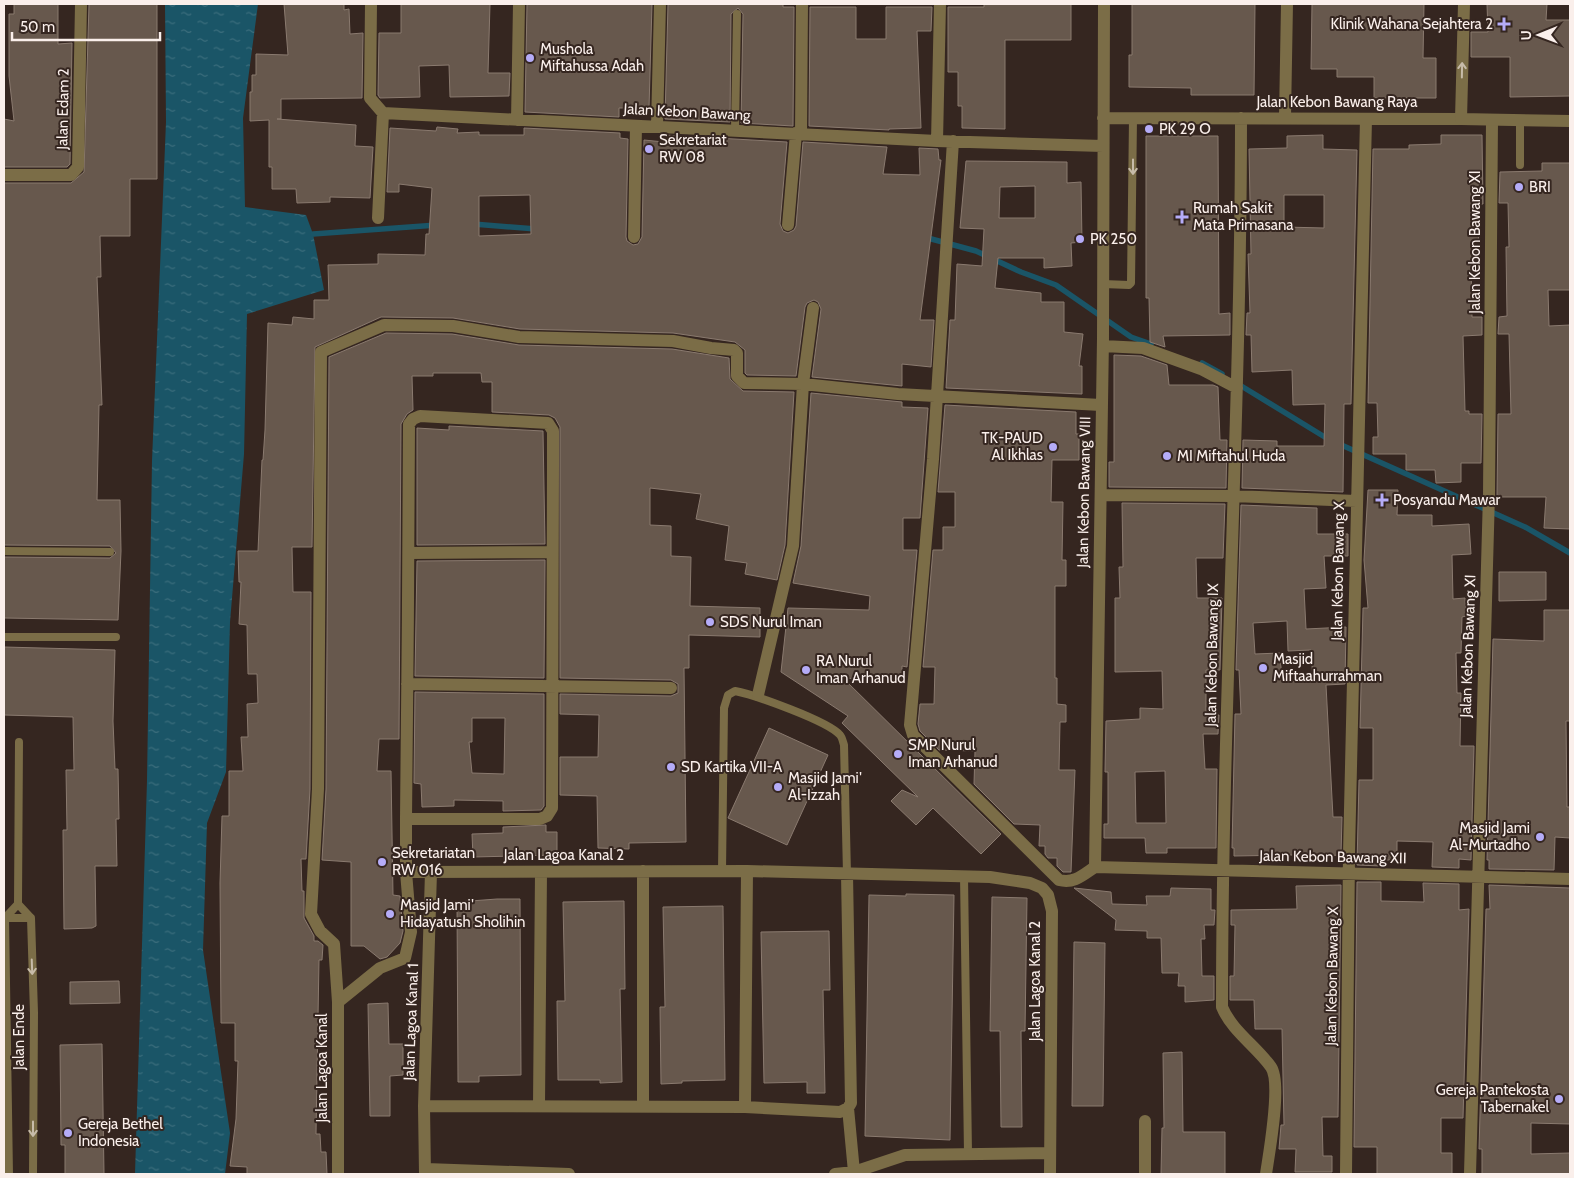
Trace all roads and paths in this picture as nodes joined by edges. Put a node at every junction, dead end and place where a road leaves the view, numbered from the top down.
1 (81, 4) edge
2 (372, 4) edge
3 (519, 4) edge
4 (660, 4) edge
5 (802, 4) edge
6 (940, 4) edge
7 (1104, 4) edge
8 (1287, 4) edge
9 (1464, 4) edge
10 (737, 14) dead end
11 (383, 113) junction
12 (1285, 117) junction
13 (1104, 118) junction
14 (1133, 118) junction
15 (1241, 118) junction
16 (1366, 119) junction
17 (1461, 119) junction
18 (517, 120) junction
19 (1492, 120) junction
20 (1520, 120) junction
21 (1570, 121) edge
22 (636, 126) junction
23 (657, 126) junction
24 (735, 130) junction
25 (798, 134) junction
26 (937, 141) junction
27 (953, 142) junction
28 (1103, 146) junction
29 (1520, 164) dead end
30 (4, 175) edge
31 (378, 218) dead end
32 (788, 225) dead end
33 (634, 237) dead end
34 (1103, 291) junction
35 (813, 308) dead end
36 (1103, 342) junction
37 (803, 384) junction
38 (1237, 388) junction
39 (936, 396) junction
40 (1101, 405) junction
41 (1101, 495) junction
42 (1232, 496) junction
43 (1356, 500) junction
44 (4, 552) edge
45 (110, 552) dead end
46 (552, 552) junction
47 (409, 553) junction
48 (4, 637) edge
49 (116, 637) dead end
50 (407, 684) junction
51 (553, 688) junction
52 (671, 688) dead end
53 (758, 695) junction
54 (19, 742) dead end
55 (406, 819) junction
56 (1095, 867) junction
57 (722, 870) junction
58 (643, 871) junction
59 (747, 871) junction
60 (1222, 871) junction
61 (406, 872) junction
62 (431, 872) junction
63 (541, 872) junction
64 (847, 874) junction
65 (1349, 874) junction
66 (964, 876) junction
67 (1477, 876) junction
68 (1570, 879) edge
69 (18, 904) junction
70 (4, 918) edge
71 (31, 918) junction
72 (338, 1002) junction
73 (539, 1105) junction
74 (424, 1106) junction
75 (643, 1107) junction
76 (745, 1107) junction
77 (848, 1108) junction
78 (1145, 1121) dead end
79 (968, 1153) junction
80 (1050, 1153) junction
81 (426, 1172) edge
82 (854, 1172) junction
83 (9, 1174) edge
84 (33, 1174) edge
85 (338, 1174) edge
86 (569, 1174) edge
87 (836, 1174) edge
88 (1050, 1174) edge
89 (1145, 1174) edge
90 (1266, 1174) edge
91 (1346, 1174) edge
92 (1470, 1174) edge

1 - 30 street, Jalan Edam 2
2 - 11 street
3 - 18 street
4 - 23 street
5 - 25 street
6 - 26 street
7 - 13 street, Jalan Kebon Bawang VIII
8 - 12 street
17 -> 9 street
10 - 24 lane
11 - 18 street, Jalan Kebon Bawang
11 - 31 street
12 - 15 street, Jalan Kebon Bawang Raya
12 - 16 street, Jalan Kebon Bawang Raya
13 - 14 street, Jalan Kebon Bawang Raya
13 - 28 street, Jalan Kebon Bawang VIII
14 - 15 street, Jalan Kebon Bawang Raya
14 -> 34 lane
15 - 38 street, Jalan Kebon Bawang IX
16 - 17 street, Jalan Kebon Bawang Raya
16 - 43 street, Jalan Kebon Bawang X
17 - 19 street, Jalan Kebon Bawang Raya
18 - 22 street, Jalan Kebon Bawang
19 - 20 street, Jalan Kebon Bawang Raya
19 - 67 street, Jalan Kebon Bawang XI
20 - 21 street, Jalan Kebon Bawang Raya
20 - 29 lane
22 - 23 street, Jalan Kebon Bawang
22 - 33 street
23 - 24 street, Jalan Kebon Bawang
24 - 25 street, Jalan Kebon Bawang
25 - 26 street, Jalan Kebon Bawang
25 - 32 street
26 - 27 street, Jalan Kebon Bawang
27 - 28 street, Jalan Kebon Bawang
27 - 39 street
28 - 34 street, Jalan Kebon Bawang VIII
34 - 36 street, Jalan Kebon Bawang VIII
35 - 37 street
36 - 38 street
36 - 40 street, Jalan Kebon Bawang VIII
37 - 39 street
37 - 53 street
37 - 72 street
38 - 42 street, Jalan Kebon Bawang IX
39 - 40 street
39 - 56 street
40 - 41 street, Jalan Kebon Bawang VIII
41 - 42 street
41 - 56 street, Jalan Kebon Bawang VIII
42 - 43 street
42 - 60 street, Jalan Kebon Bawang IX
43 - 65 street, Jalan Kebon Bawang X
44 - 45 lane
46 - 47 street
46 - 47 street, Jalan Lagoa Kanal
46 - 51 street
47 - 50 street, Jalan Lagoa Kanal
48 - 49 lane
50 - 51 street
50 - 55 street, Jalan Lagoa Kanal
51 - 52 street
51 - 55 street
53 - 57 lane
53 - 64 lane
54 - 69 lane
55 - 61 street, Jalan Lagoa Kanal
56 - 60 street, Jalan Kebon Bawang XII
57 - 58 street, Jalan Lagoa Kanal 2
57 - 59 street, Jalan Lagoa Kanal 2
58 - 63 street, Jalan Lagoa Kanal 2
58 - 75 street
59 - 64 street, Jalan Lagoa Kanal 2
59 - 76 street
60 - 65 street, Jalan Kebon Bawang XII
60 - 90 street, Jalan Kebon Bawang IX
61 - 62 street, Jalan Lagoa Kanal 2
61 - 72 street, Jalan Lagoa Kanal
62 - 63 street, Jalan Lagoa Kanal 2
62 - 74 street, Jalan Lagoa Kanal 1
63 - 73 street
64 - 66 street, Jalan Lagoa Kanal 2
64 - 77 street
65 - 67 street, Jalan Kebon Bawang XII
65 - 91 street, Jalan Kebon Bawang X
66 - 79 lane
66 - 80 street, Jalan Lagoa Kanal 2
67 - 68 street, Jalan Kebon Bawang XII
67 - 92 street, Jalan Kebon Bawang XI
69 - 70 lane
69 - 71 lane
70 - 71 lane
70 - 83 lane, Jalan Ende
71 -> 84 lane, Jalan Ende
72 - 85 street, Jalan Lagoa Kanal
73 - 74 street
73 - 75 street
74 - 81 street, Jalan Lagoa Kanal 1
75 - 76 street
76 - 77 street
77 - 82 street
78 - 89 street
79 - 80 street
79 - 82 street
80 - 88 street, Jalan Lagoa Kanal 2
81 - 86 street
82 - 87 street

